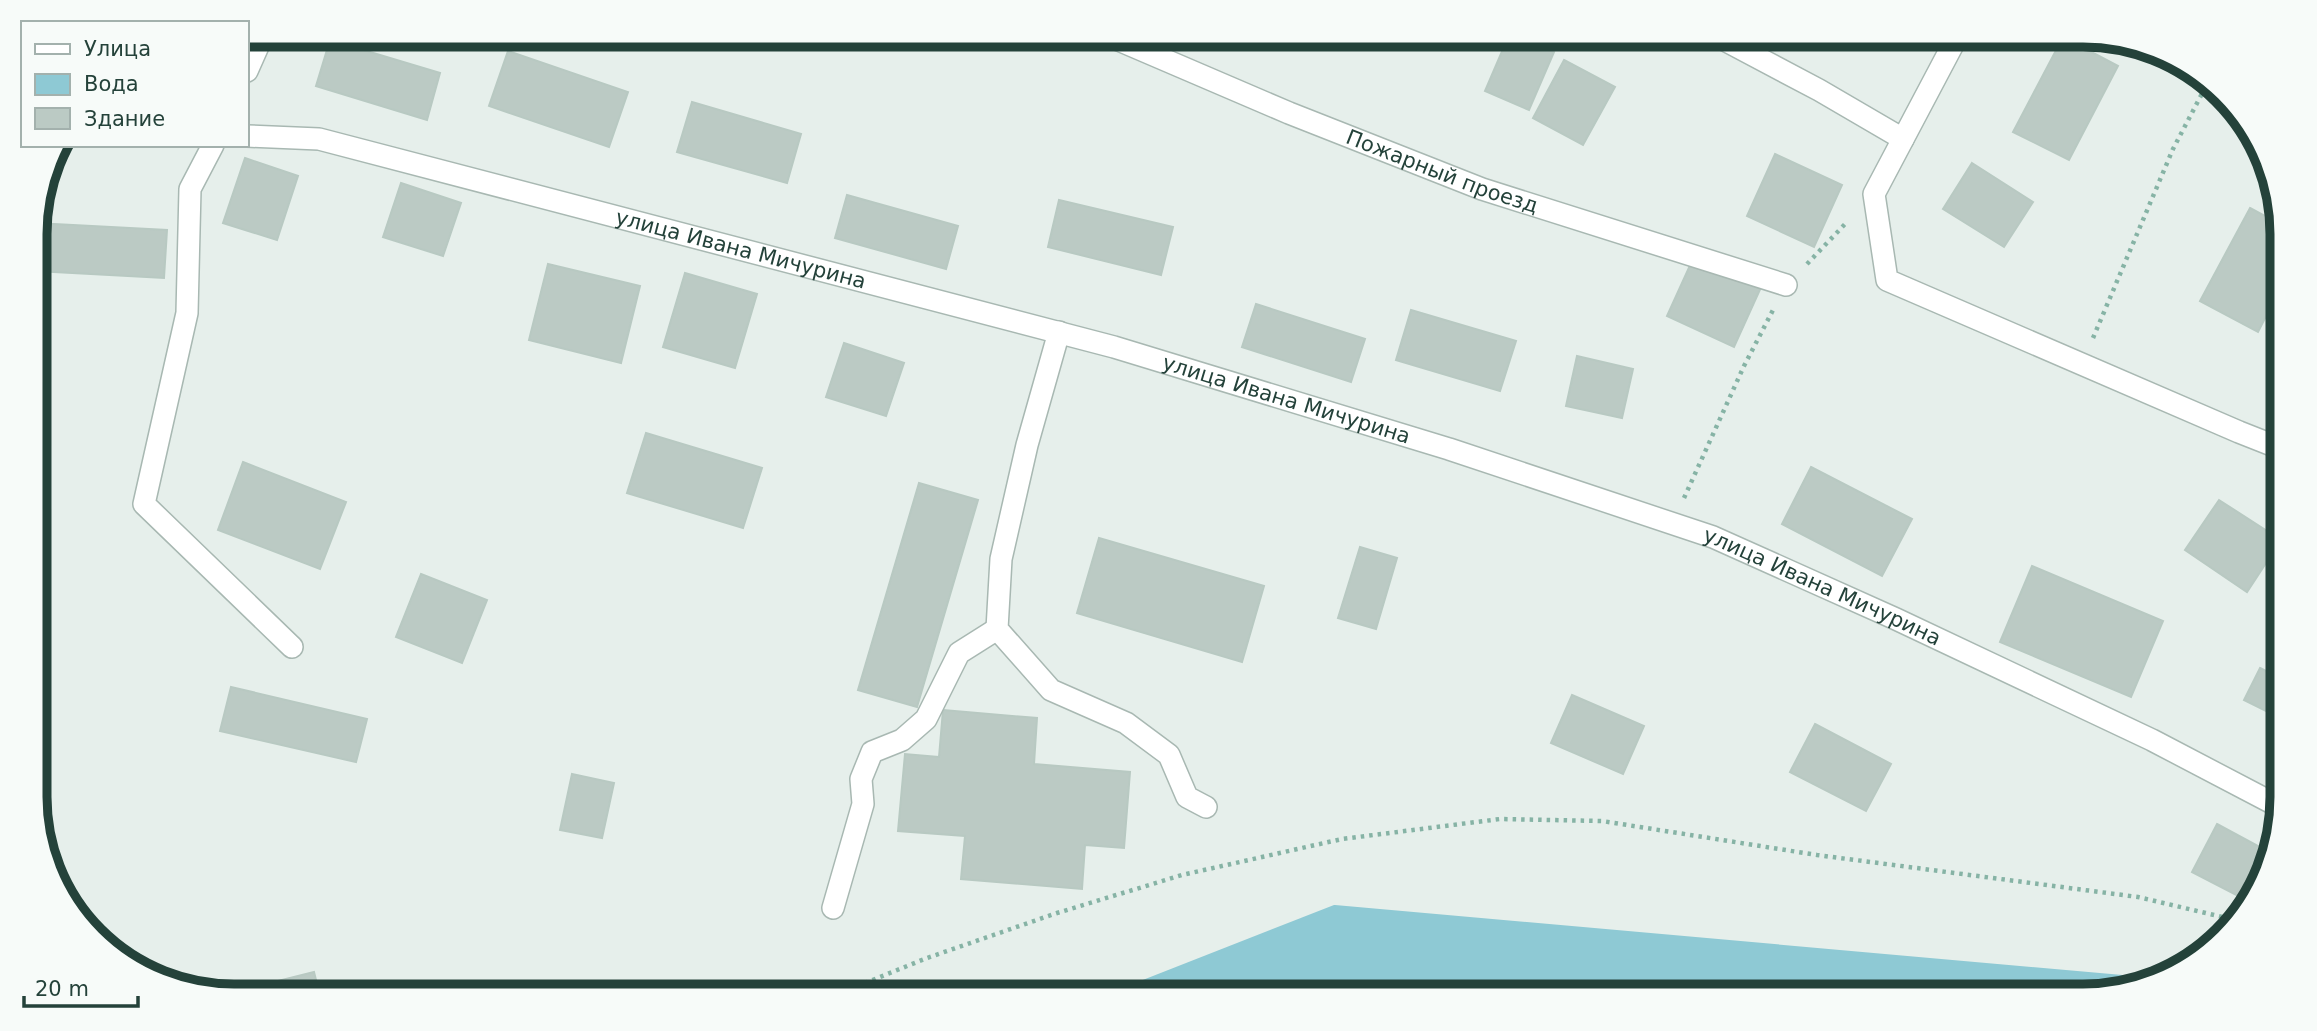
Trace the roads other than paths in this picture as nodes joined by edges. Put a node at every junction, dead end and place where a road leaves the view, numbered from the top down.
1 (1738, 47) edge
2 (1952, 47) edge
3 (257, 48) edge
4 (1136, 48) edge
5 (248, 69) edge
6 (248, 136) edge
7 (1903, 139) junction
8 (212, 147) edge
9 (1786, 285) road end
10 (1059, 332) junction
11 (2270, 439) edge
12 (997, 629) junction
13 (292, 647) dead end
14 (2270, 802) edge
15 (1206, 807) dead end
16 (833, 908) dead end

1 - 7 street
2 - 7 street
3 - 5 street
4 - 9 street, Пожарный проезд
6 - 10 street, улица Ивана Мичурина
7 - 11 street
8 - 13 street
10 - 12 street
10 - 14 street, улица Ивана Мичурина
12 - 15 street
12 - 16 street

